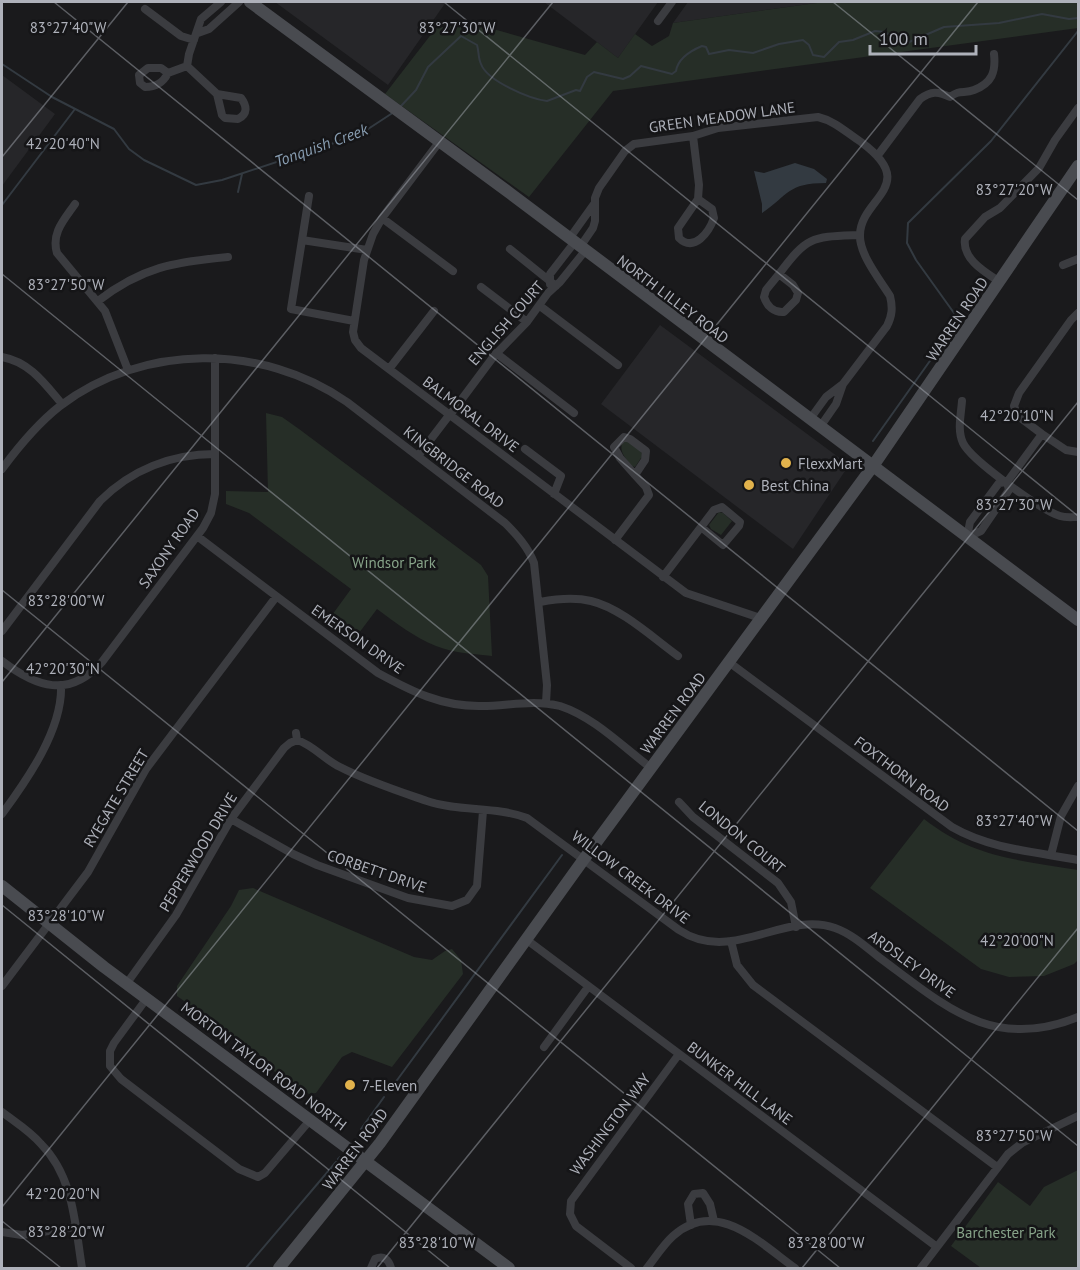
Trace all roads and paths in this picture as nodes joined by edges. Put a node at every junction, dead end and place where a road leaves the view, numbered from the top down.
1 (221, 2) edge
2 (239, 2) edge
3 (250, 2) edge
4 (672, 2) edge
5 (144, 9) dead end
6 (657, 21) dead end
7 (196, 36) junction
8 (994, 54) dead end
9 (188, 66) junction
10 (168, 73) dead end
11 (217, 94) dead end
12 (1078, 108) edge
13 (693, 136) junction
14 (440, 141) junction
15 (878, 155) junction
16 (1077, 170) edge
17 (309, 196) dead end
18 (698, 199) junction
19 (595, 203) junction
20 (75, 204) dead end
21 (382, 218) junction
22 (860, 235) junction
23 (302, 240) junction
24 (577, 245) junction
25 (510, 249) dead end
26 (367, 250) junction
27 (228, 257) dead end
28 (1078, 259) edge
29 (1063, 265) dead end
30 (453, 271) dead end
31 (778, 274) junction
32 (1000, 282) junction
33 (553, 284) junction
34 (481, 287) dead end
35 (98, 301) junction
36 (540, 306) junction
37 (434, 312) dead end
38 (1078, 313) edge
39 (354, 321) junction
40 (527, 322) junction
41 (496, 353) junction
42 (2, 357) edge
43 (215, 358) junction
44 (618, 365) dead end
45 (389, 369) junction
46 (128, 370) junction
47 (843, 384) junction
48 (962, 401) dead end
49 (62, 404) junction
50 (574, 413) dead end
51 (448, 417) junction
52 (810, 419) junction
53 (820, 427) junction
54 (1042, 434) junction
55 (525, 449) dead end
56 (1078, 452) edge
57 (215, 454) junction
58 (418, 456) junction
59 (873, 466) junction
60 (2, 469) edge
61 (635, 475) junction
62 (1007, 482) junction
63 (554, 494) junction
64 (1078, 518) edge
65 (701, 527) junction
66 (197, 536) junction
67 (967, 537) junction
68 (615, 540) junction
69 (663, 577) junction
70 (276, 597) junction
71 (540, 602) junction
72 (763, 619) junction
73 (1078, 620) edge
74 (2, 631) edge
75 (678, 656) dead end
76 (2, 661) edge
77 (730, 663) junction
78 (61, 684) junction
79 (546, 704) junction
80 (297, 736) joint
81 (651, 768) junction
82 (1078, 786) edge
83 (679, 802) dead end
84 (483, 810) junction
85 (2, 814) edge
86 (231, 819) junction
87 (1051, 855) junction
88 (584, 859) junction
89 (1078, 860) edge
90 (2, 886) edge
91 (50, 923) junction
92 (796, 927) junction
93 (526, 940) junction
94 (731, 941) junction
95 (127, 983) junction
96 (2, 986) edge
97 (588, 987) junction
98 (147, 998) junction
99 (1078, 1019) edge
100 (544, 1047) dead end
101 (679, 1054) junction
102 (2, 1112) edge
103 (1078, 1116) edge
104 (311, 1119) junction
105 (366, 1161) junction
106 (997, 1167) junction
107 (714, 1221) junction
108 (691, 1225) junction
109 (75, 1227) junction
110 (2, 1232) edge
111 (938, 1247) junction
112 (82, 1269) edge
113 (279, 1269) edge
114 (371, 1269) edge
115 (391, 1269) edge
116 (509, 1269) edge
117 (631, 1269) edge
118 (647, 1269) edge
119 (795, 1269) edge
120 (921, 1269) edge

1 - 7 street
2 - 7 street
3 - 14 street, NORTH LILLEY ROAD
4 - 6 street
5 - 7 street
7 - 9 street
8 - 15 street
9 - 10 street
9 - 11 street
12 - 32 street
13 - 15 street, GREEN MEADOW LANE
13 - 18 street
13 - 19 street, GREEN MEADOW LANE
14 - 21 street, BALMORAL DRIVE
14 - 24 street, NORTH LILLEY ROAD
15 - 22 street
16 - 32 street, WARREN ROAD
17 - 23 street
18 - 18 street
19 - 24 street
19 - 24 street, GREEN MEADOW LANE
20 - 35 street
21 - 26 street, BALMORAL DRIVE
21 - 30 street
22 - 31 street
22 - 47 street
23 - 26 street
23 - 39 street
24 - 33 street, ENGLISH COURT
24 - 33 street
24 - 52 street, NORTH LILLEY ROAD
25 - 33 street
26 - 39 street, BALMORAL DRIVE
27 - 35 street
28 - 29 street
31 - 31 street
32 - 59 street, WARREN ROAD
33 - 36 street, ENGLISH COURT
34 - 40 street
35 - 46 street
36 - 40 street, ENGLISH COURT
36 - 44 street
37 - 45 street
38 - 54 street
39 - 45 street, BALMORAL DRIVE
40 - 41 street, ENGLISH COURT
41 - 50 street
41 - 51 street, ENGLISH COURT
42 - 49 street
43 - 46 street, KINGBRIDGE ROAD
43 - 57 street, SAXONY ROAD
43 - 58 street, KINGBRIDGE ROAD
45 - 51 street, BALMORAL DRIVE
46 - 49 street, KINGBRIDGE ROAD
47 - 52 street
47 - 53 street
48 - 62 street
49 - 60 street, KINGBRIDGE ROAD
51 - 58 street, ENGLISH COURT
51 - 63 street, BALMORAL DRIVE
52 - 53 street, NORTH LILLEY ROAD
53 - 59 street, NORTH LILLEY ROAD
54 - 56 street
54 - 62 street
55 - 63 street
57 - 66 street, SAXONY ROAD
57 - 74 street
58 - 71 street, KINGBRIDGE ROAD
59 - 67 street, NORTH LILLEY ROAD
59 - 72 street, WARREN ROAD
61 - 61 street
61 - 68 street
62 - 64 street
62 - 67 street
62 - 67 street
63 - 68 street, BALMORAL DRIVE
65 - 65 street
65 - 69 street
66 - 70 street, EMERSON DRIVE
66 - 78 street, SAXONY ROAD
67 - 73 street, NORTH LILLEY ROAD
68 - 69 street, BALMORAL DRIVE
69 - 72 street, BALMORAL DRIVE
70 - 79 street, EMERSON DRIVE
70 - 91 street, RYEGATE STREET
71 - 75 street
71 - 79 street, KINGBRIDGE ROAD
72 - 77 street, WARREN ROAD
76 - 78 street, SAXONY ROAD
77 - 81 street, WARREN ROAD
77 - 87 street, FOXTHORN ROAD
78 - 85 street
79 - 81 street, EMERSON DRIVE
80 - 84 street, WILLOW CREEK DRIVE
80 - 86 street, PEPPERWOOD DRIVE
81 - 88 street, WARREN ROAD
82 - 87 street
83 - 92 street, LONDON COURT
84 - 86 street, CORBETT DRIVE
84 - 88 street, WILLOW CREEK DRIVE
86 - 95 street, PEPPERWOOD DRIVE
87 - 89 street, FOXTHORN ROAD
88 - 93 street, WARREN ROAD
88 - 94 street, WILLOW CREEK DRIVE
90 - 91 street, MORTON TAYLOR ROAD NORTH
91 - 95 street, MORTON TAYLOR ROAD NORTH
91 - 96 street, RYEGATE STREET
92 - 94 street, ARDSLEY DRIVE
92 - 99 street, ARDSLEY DRIVE
93 - 97 street, BUNKER HILL LANE
93 - 105 street, WARREN ROAD
94 - 106 street
95 - 98 street, MORTON TAYLOR ROAD NORTH
97 - 100 street
97 - 101 street, BUNKER HILL LANE
98 - 104 street, MORTON TAYLOR ROAD NORTH
98 - 104 street
101 - 111 street, BUNKER HILL LANE
101 - 117 street, WASHINGTON WAY
102 - 109 street
103 - 106 street
104 - 105 street, MORTON TAYLOR ROAD NORTH
105 - 113 street, WARREN ROAD
105 - 116 street, MORTON TAYLOR ROAD NORTH
106 - 111 street
107 - 108 street
107 - 108 street
107 - 119 street
108 - 118 street
109 - 110 street
109 - 112 street
111 - 120 street
114 - 115 street

